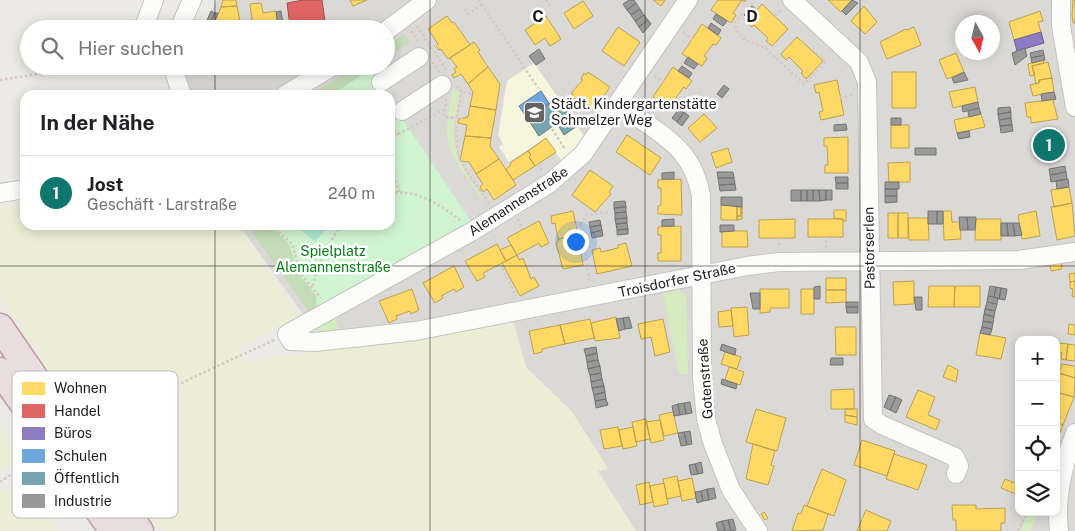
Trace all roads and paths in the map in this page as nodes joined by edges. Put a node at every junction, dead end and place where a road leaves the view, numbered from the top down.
1 (154, 0) edge
2 (192, 0) edge
3 (427, 0) edge
4 (479, 0) edge
5 (546, 0) edge
6 (688, 0) edge
7 (792, 0) edge
8 (1061, 0) edge
9 (753, 3) dead end
10 (482, 4) junction
11 (551, 7) dead end
12 (465, 9) dead end
13 (409, 14) junction
14 (147, 20) edge
15 (182, 20) edge
16 (395, 25) edge
17 (811, 48) dead end
18 (420, 57) dead end
19 (395, 73) edge
20 (32, 75) edge
21 (175, 75) edge
22 (318, 75) edge
23 (392, 75) edge
24 (0, 80) edge
25 (448, 80) junction
26 (381, 82) dead end
27 (538, 88) dead end
28 (180, 90) edge
29 (293, 90) edge
30 (461, 92) junction
31 (473, 94) dead end
32 (619, 103) junction
33 (1075, 107) edge
34 (402, 111) dead end
35 (457, 118) junction
36 (464, 118) dead end
37 (552, 129) dead end
38 (395, 131) edge
39 (398, 134) junction
40 (395, 136) edge
41 (574, 163) junction
42 (395, 174) edge
43 (20, 190) edge
44 (395, 192) edge
45 (399, 192) junction
46 (0, 193) edge
47 (608, 212) dead end
48 (497, 216) junction
49 (580, 224) junction
50 (576, 225) dead end
51 (277, 230) edge
52 (338, 230) edge
53 (468, 234) junction
54 (1075, 252) edge
55 (869, 261) junction
56 (503, 265) dead end
57 (701, 274) junction
58 (313, 286) junction
59 (593, 297) junction
60 (328, 309) junction
61 (524, 311) junction
62 (0, 327) edge
63 (286, 334) junction
64 (0, 371) edge
65 (30, 371) edge
66 (178, 386) edge
67 (12, 388) edge
68 (1073, 444) edge
69 (956, 474) dead end
70 (10, 475) dead end
71 (0, 482) edge
72 (1025, 516) edge
73 (104, 518) edge
74 (131, 518) edge
75 (113, 531) edge
76 (140, 531) edge
77 (758, 531) edge
78 (1018, 531) edge
79 (1059, 531) edge

1 - 14 street
2 - 15 street
3 - 13 street
4 - 10 path
5 - 11 path
6 - 32 street, Alemannenstraße
7 - 55 street, Pastorserlen
8 - 33 street
9 - 17 path
10 - 12 path
10 - 27 path
13 - 16 street
13 - 25 path
18 - 19 street
20 - 24 path
21 - 28 street
22 - 29 street
23 - 26 street
25 - 30 path
25 - 34 street
30 - 31 path
30 - 35 path
32 - 41 street, Alemannenstraße
32 - 57 street, Gotenstraße
35 - 36 path
35 - 39 path
35 - 48 path
37 - 41 path
38 - 39 path
39 - 40 path
41 - 48 street, Alemannenstraße
42 - 45 path
43 - 46 street
44 - 45 path
45 - 53 path
47 - 49 path
48 - 53 street, Alemannenstraße
49 - 50 path
49 - 59 path
51 - 58 path
52 - 58 path
53 - 60 street, Alemannenstraße
54 - 55 street, Troisdorfer Straße
55 - 57 street, Troisdorfer Straße
55 - 69 street, Pastorserlen
56 - 61 path
57 - 59 street, Troisdorfer Straße
57 - 77 street, Gotenstraße
58 - 60 path
59 - 61 street, Troisdorfer Straße
60 - 63 street, Alemannenstraße
61 - 63 street, Troisdorfer Straße
62 - 65 highway
63 - 66 path
64 - 67 highway
68 - 79 street
70 - 71 path
72 - 78 path
73 - 75 highway
74 - 76 highway

